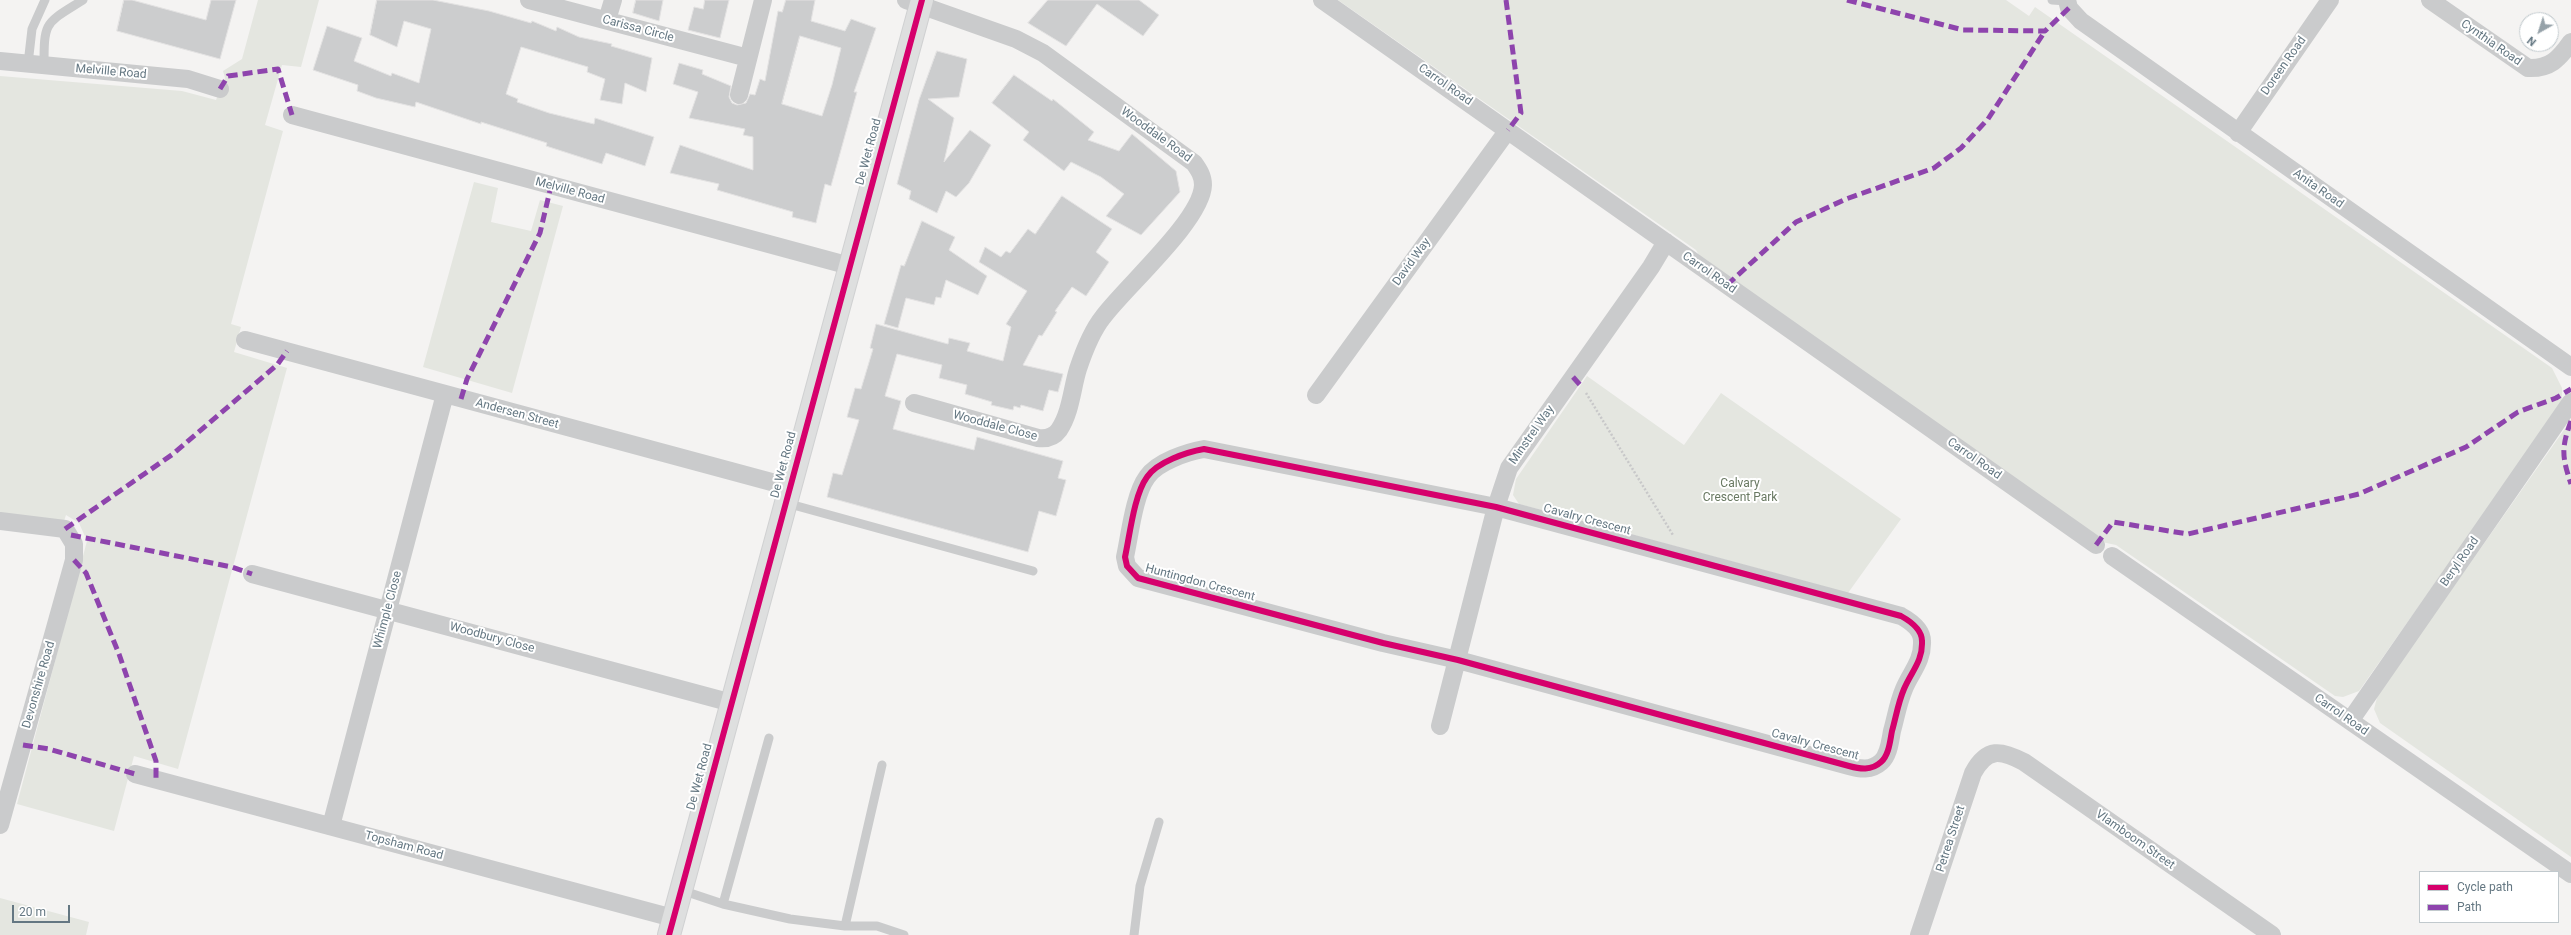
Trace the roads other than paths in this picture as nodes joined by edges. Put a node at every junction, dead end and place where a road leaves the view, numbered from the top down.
1 (45, 0) edge
2 (83, 0) edge
3 (529, 0) edge
4 (613, 0) edge
5 (762, 0) edge
6 (1322, 0) edge
7 (2330, 0) edge
8 (2430, 0) edge
9 (916, 2) edge
10 (2064, 2) edge
11 (607, 20) junction
12 (2571, 42) edge
13 (748, 58) junction
14 (0, 61) edge
15 (36, 65) junction
16 (220, 89) dead end
17 (739, 95) dead end
18 (292, 115) dead end
19 (1508, 130) junction
20 (2238, 133) junction
21 (1666, 242) junction
22 (850, 266) junction
23 (245, 340) dead end
24 (2571, 367) edge
25 (1078, 369) joint
26 (445, 394) junction
27 (1316, 395) dead end
28 (2571, 402) edge
29 (914, 403) dead end
30 (788, 495) junction
31 (1496, 507) junction
32 (0, 521) edge
33 (2096, 545) dead end
34 (2112, 556) dead end
35 (1034, 571) dead end
36 (252, 574) dead end
37 (388, 609) junction
38 (1458, 660) junction
39 (732, 703) junction
40 (2350, 721) junction
41 (1440, 726) dead end
42 (769, 738) dead end
43 (1994, 752) joint
44 (882, 766) dead end
45 (135, 774) dead end
46 (1160, 822) dead end
47 (0, 825) edge
48 (331, 826) junction
49 (2571, 874) edge
50 (680, 890) junction
51 (723, 904) junction
52 (671, 926) edge
53 (845, 926) junction
54 (904, 935) edge
55 (1134, 935) edge
56 (1919, 935) edge
57 (2272, 935) edge

1 - 15 lane
2 - 15 lane
3 - 11 street, Carissa Circle
4 - 11 street
5 - 13 street
6 - 19 street, Carrol Road
7 - 20 street, Doreen Road
8 - 12 street, Cynthia Road
9 - 22 street, De Wet Road
9 - 25 street, Wooddale Road
10 - 20 street, Anita Road
11 - 13 street, Carissa Circle
13 - 17 street
14 - 15 street, Melville Road
15 - 16 street, Melville Road
18 - 22 street, Melville Road
19 - 21 street, Carrol Road
19 - 27 street, David Way
20 - 24 street, Anita Road
21 - 31 street, Minstrel Way
21 - 33 street, Carrol Road
22 - 30 street, De Wet Road
23 - 26 street, Andersen Street
25 - 29 street, Wooddale Close
26 - 30 street, Andersen Street
26 - 37 street, Whimple Close
28 - 40 street, Beryl Road
30 - 35 lane
30 - 39 street, De Wet Road
31 - 38 street, Minstrel Way
31 - 38 street, Huntingdon Crescent
31 - 38 street, Cavalry Crescent
32 - 47 street, Devonshire Road
34 - 40 street, Carrol Road
36 - 37 street, Woodbury Close
37 - 39 street, Woodbury Close
37 - 48 street, Whimple Close
38 - 41 street, Minstrel Way
39 - 50 street, De Wet Road
40 - 49 street, Carrol Road
42 - 51 lane
43 - 56 street, Petrea Street
43 - 57 street, Vlamboom Street
44 - 53 lane
45 - 48 street, Topsham Road
46 - 55 lane
48 - 52 street, Topsham Road
50 - 51 lane
50 - 52 street, De Wet Road
51 - 53 lane
53 - 54 lane

